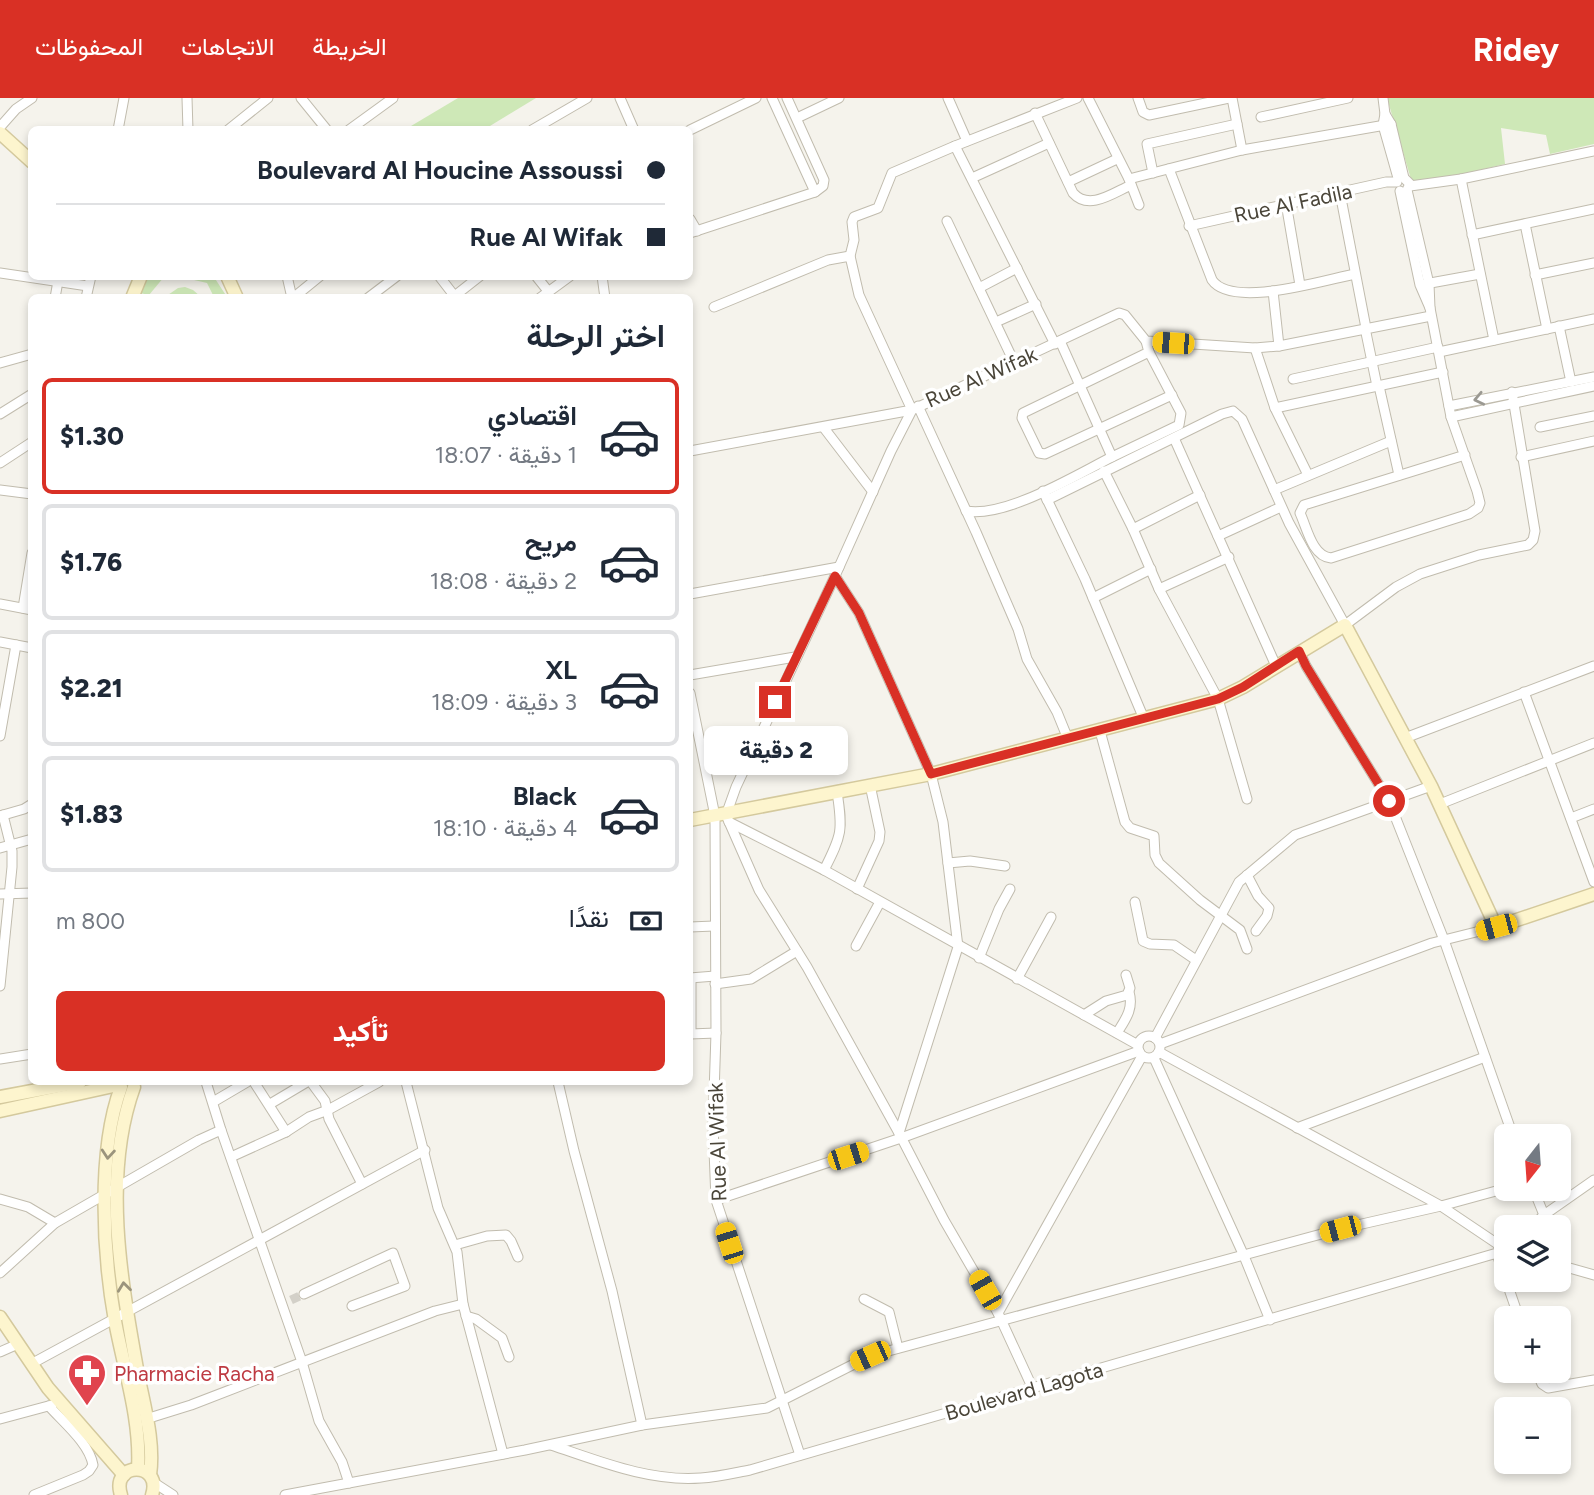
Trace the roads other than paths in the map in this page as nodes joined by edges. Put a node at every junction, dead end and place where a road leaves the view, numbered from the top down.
1 (32, 98) edge
2 (124, 98) edge
3 (187, 98) edge
4 (268, 98) edge
5 (301, 98) edge
6 (393, 98) edge
7 (587, 98) edge
8 (620, 98) edge
9 (756, 98) edge
10 (772, 98) edge
11 (787, 98) edge
12 (839, 98) edge
13 (948, 98) edge
14 (1077, 98) edge
15 (1088, 98) edge
16 (1138, 98) edge
17 (1230, 98) edge
18 (1348, 98) edge
19 (1383, 98) edge
20 (1035, 113) junction
21 (1261, 117) dead end
22 (797, 118) junction
23 (1237, 124) junction
24 (1387, 124) junction
25 (119, 126) edge
26 (188, 126) edge
27 (233, 126) edge
28 (324, 126) edge
29 (354, 126) edge
30 (539, 126) edge
31 (632, 126) edge
32 (0, 127) edge
33 (693, 129) edge
34 (0, 133) edge
35 (967, 141) junction
36 (1049, 143) junction
37 (955, 146) junction
38 (1242, 150) junction
39 (1594, 151) edge
40 (28, 158) edge
41 (1117, 159) junction
42 (1169, 169) junction
43 (1153, 173) junction
44 (972, 178) junction
45 (1461, 178) junction
46 (1068, 182) junction
47 (1130, 182) junction
48 (1403, 184) junction
49 (815, 192) junction
50 (1340, 193) junction
51 (1286, 203) junction
52 (1139, 205) dead end
53 (1594, 209) edge
54 (947, 221) dead end
55 (1525, 224) junction
56 (1189, 226) junction
57 (693, 232) edge
58 (1472, 235) junction
59 (849, 256) junction
60 (1594, 262) edge
61 (1017, 268) junction
62 (0, 273) edge
63 (1355, 274) junction
64 (1480, 274) junction
65 (1535, 275) junction
66 (28, 277) edge
67 (51, 280) edge
68 (315, 280) edge
69 (392, 280) edge
70 (475, 280) edge
71 (540, 280) edge
72 (564, 280) edge
73 (58, 281) junction
74 (89, 281) edge
75 (1424, 284) junction
76 (1300, 285) junction
77 (979, 288) junction
78 (548, 291) junction
79 (1273, 291) junction
80 (56, 294) edge
81 (297, 294) edge
82 (373, 294) edge
83 (458, 294) edge
84 (545, 294) edge
85 (1036, 304) junction
86 (714, 307) dead end
87 (1431, 312) junction
88 (1594, 319) edge
89 (996, 322) junction
90 (1559, 326) junction
91 (1366, 328) junction
92 (1547, 329) junction
93 (1494, 340) junction
94 (1146, 341) junction
95 (1057, 342) junction
96 (1279, 346) junction
97 (1255, 348) junction
98 (1438, 350) junction
99 (1149, 352) junction
100 (28, 355) edge
101 (1014, 362) junction
102 (1372, 362) junction
103 (0, 363) edge
104 (1443, 372) junction
105 (1293, 379) dead end
106 (1571, 382) junction
107 (1594, 385) edge
108 (1081, 386) junction
109 (1378, 386) junction
110 (1512, 392) junction
111 (1172, 395) junction
112 (28, 396) edge
113 (1513, 403) junction
114 (1449, 406) junction
115 (915, 408) junction
116 (1275, 408) junction
117 (0, 414) edge
118 (1594, 416) edge
119 (1451, 417) junction
120 (1540, 427) dead end
121 (824, 428) junction
122 (1100, 429) junction
123 (1174, 438) junction
124 (1391, 441) junction
125 (1594, 441) edge
126 (28, 445) edge
127 (693, 450) edge
128 (1465, 455) junction
129 (1112, 457) junction
130 (1521, 457) junction
131 (0, 463) edge
132 (1104, 471) junction
133 (1308, 475) junction
134 (1399, 475) junction
135 (0, 490) edge
136 (1274, 490) junction
137 (873, 492) junction
138 (28, 494) edge
139 (1045, 495) junction
140 (1200, 495) junction
141 (1282, 507) junction
142 (966, 512) junction
143 (1133, 529) junction
144 (1218, 536) junction
145 (1229, 557) junction
146 (1150, 569) junction
147 (837, 572) junction
148 (1159, 589) junction
149 (693, 594) edge
150 (1093, 598) junction
151 (0, 604) edge
152 (27, 609) edge
153 (1345, 625) junction
154 (0, 642) edge
155 (16, 645) junction
156 (28, 647) edge
157 (1299, 651) junction
158 (795, 657) junction
159 (1276, 666) junction
160 (1594, 666) edge
161 (693, 674) edge
162 (1524, 692) junction
163 (1218, 699) junction
164 (693, 704) edge
165 (1144, 719) junction
166 (1100, 731) junction
167 (0, 736) edge
168 (1405, 738) junction
169 (1068, 739) junction
170 (1594, 743) edge
171 (1549, 762) junction
172 (931, 774) junction
173 (870, 785) junction
174 (1431, 786) junction
175 (837, 792) junction
176 (1247, 799) dead end
177 (1389, 801) junction
178 (1440, 804) junction
179 (28, 806) edge
180 (1594, 809) edge
181 (1, 815) edge
182 (724, 817) junction
183 (1570, 818) junction
184 (693, 820) edge
185 (28, 840) edge
186 (10, 845) junction
187 (0, 848) edge
188 (948, 863) junction
189 (1006, 866) dead end
190 (824, 870) junction
191 (1247, 876) junction
192 (1594, 882) edge
193 (857, 889) junction
194 (1010, 889) dead end
195 (5, 893) edge
196 (28, 893) edge
197 (1594, 894) edge
198 (880, 902) junction
199 (1135, 902) dead end
200 (1219, 916) junction
201 (1051, 917) dead end
202 (714, 926) junction
203 (1496, 927) junction
204 (693, 928) edge
205 (1256, 931) dead end
206 (1444, 940) junction
207 (856, 946) dead end
208 (958, 947) junction
209 (1247, 949) dead end
210 (797, 951) junction
211 (979, 958) junction
212 (1196, 960) junction
213 (1126, 975) dead end
214 (693, 978) edge
215 (1017, 979) junction
216 (715, 980) junction
217 (0, 986) edge
218 (1129, 992) junction
219 (1084, 1015) junction
220 (716, 1033) junction
221 (1117, 1033) junction
222 (693, 1034) edge
223 (1157, 1048) junction
224 (1140, 1051) junction
225 (28, 1055) edge
226 (1485, 1057) junction
227 (0, 1059) edge
228 (64, 1085) edge
229 (121, 1085) edge
230 (126, 1085) edge
231 (126, 1085) edge
232 (207, 1085) edge
233 (242, 1085) edge
234 (256, 1085) edge
235 (304, 1085) edge
236 (311, 1085) edge
237 (374, 1085) edge
238 (407, 1085) edge
239 (559, 1085) edge
240 (0, 1097) edge
241 (213, 1102) junction
242 (270, 1104) junction
243 (328, 1110) junction
244 (0, 1111) edge
245 (1509, 1124) edge
246 (1297, 1128) junction
247 (221, 1130) junction
248 (286, 1132) junction
249 (900, 1136) junction
250 (425, 1150) junction
251 (231, 1157) junction
252 (1594, 1180) edge
253 (362, 1184) junction
254 (118, 1188) junction
255 (1494, 1192) edge
256 (106, 1194) junction
257 (0, 1199) edge
258 (716, 1200) junction
259 (1538, 1201) edge
260 (1441, 1206) junction
261 (1544, 1214) joint
262 (55, 1223) junction
263 (260, 1241) junction
264 (454, 1245) junction
265 (1494, 1246) edge
266 (1494, 1254) edge
267 (1244, 1256) junction
268 (518, 1257) dead end
269 (1571, 1268) edge
270 (0, 1273) edge
271 (1594, 1275) edge
272 (303, 1294) tunnel mouth
273 (864, 1299) dead end
274 (463, 1304) junction
275 (352, 1306) dead end
276 (127, 1312) junction
277 (466, 1316) junction
278 (0, 1317) edge
279 (1000, 1317) junction
280 (115, 1318) junction
281 (1270, 1320) junction
282 (18, 1344) junction
283 (898, 1348) junction
284 (0, 1352) edge
285 (509, 1357) dead end
286 (302, 1362) junction
287 (32, 1364) junction
288 (1594, 1380) edge
289 (1542, 1383) edge
290 (1033, 1389) junction
291 (781, 1402) junction
292 (55, 1404) junction
293 (0, 1419) edge
294 (146, 1419) junction
295 (642, 1426) junction
296 (548, 1444) junction
297 (503, 1454) junction
298 (800, 1455) junction
299 (124, 1475) junction
300 (148, 1480) edge
301 (349, 1483) junction
302 (119, 1494) edge
303 (34, 1495) edge
304 (173, 1495) edge
305 (285, 1495) edge

1 - 32 street
2 - 25 street
3 - 26 street
4 - 27 street
5 - 28 street
6 - 29 street
7 - 30 street
8 - 31 street
9 - 33 street
10 - 49 street
11 - 22 street
12 - 22 street
13 - 35 street
14 - 20 street
15 - 41 street
16 - 17 street
17 - 23 street
18 - 21 street
19 - 24 street
20 - 35 street
20 - 36 street
22 - 49 street
23 - 38 street
23 - 43 street
24 - 38 street
24 - 48 street
34 - 40 street
35 - 37 street
36 - 44 street
36 - 46 street
37 - 44 street
37 - 59 street
38 - 42 street
39 - 45 street, Rue Al Fadila
41 - 46 street
41 - 47 street
42 - 43 street
42 - 56 street
43 - 47 street
44 - 61 street
45 - 48 street, Rue Al Fadila
45 - 58 street
46 - 47 street
47 - 52 street
48 - 50 street, Rue Al Fadila
48 - 75 street
49 - 57 street
50 - 51 street, Rue Al Fadila
50 - 63 street
51 - 56 street, Rue Al Fadila
51 - 76 street
53 - 55 street
54 - 77 street
55 - 58 street
55 - 65 street
56 - 79 street
58 - 64 street
59 - 86 street
59 - 115 street
60 - 65 street
61 - 77 street
61 - 85 street
62 - 66 street
63 - 76 street
63 - 91 street
64 - 75 street
64 - 93 street
65 - 92 street
67 - 73 street
68 - 81 street
69 - 82 street
70 - 83 street
71 - 78 street
72 - 78 street
73 - 74 street
73 - 80 street
75 - 87 street
76 - 79 street
77 - 89 street
78 - 84 street
79 - 96 street
85 - 89 street
85 - 95 street
87 - 91 street
87 - 98 street
88 - 90 street
89 - 101 street
90 - 92 street
90 - 106 street
91 - 96 street
91 - 102 street
92 - 93 street
93 - 98 street
94 - 95 street, Rue Al Wifak
94 - 97 street
94 - 99 street
95 - 101 street, Rue Al Wifak
95 - 108 street
96 - 97 street
97 - 116 street
98 - 102 street
98 - 104 street
99 - 108 street
99 - 111 street
100 - 103 street
101 - 115 street, Rue Al Wifak
102 - 105 street
102 - 109 street
104 - 109 street
104 - 114 street
106 - 107 street
106 - 110 street
107 - 113 street
108 - 122 street
108 - 122 street
109 - 116 street
109 - 124 street
110 - 113 street
110 -> 114 street
111 - 122 street
111 - 129 street
112 - 117 street
113 - 119 street
113 - 130 street
114 - 119 street
115 - 121 street
115 - 137 street, Rue Al Wifak
115 - 142 street
116 - 133 street
118 - 120 street
119 - 128 street
121 - 127 street
121 - 137 street
122 - 129 street
123 - 132 street
123 - 136 street
123 - 140 street
124 - 133 street
124 - 134 street
125 - 130 street
126 - 131 street
128 - 134 street
128 - 134 street
129 - 139 street
130 - 153 street
132 - 139 street
132 - 143 street
133 - 136 street
135 - 138 street
136 - 141 street
137 - 147 street, Rue Al Wifak
139 - 142 street
139 - 150 street
140 - 143 street
140 - 144 street
141 - 144 street
141 - 153 street
142 - 169 street
143 - 146 street
144 - 145 street
145 - 148 street
145 - 159 street
146 - 148 street
146 - 150 street
147 - 149 street
147 - 158 street, Rue Al Wifak
147 - 172 street
148 - 163 street
150 - 165 street
151 - 152 street
153 - 157 street
153 - 168 street
154 - 155 street
155 - 156 street
155 - 167 street
157 - 159 street
157 - 177 street
158 - 161 street
158 - 182 street, Rue Al Wifak
159 - 163 street
160 - 162 street
162 - 168 street
162 - 171 street
163 - 165 street
163 - 176 street
164 - 182 street
165 - 166 street
166 - 169 street
166 - 200 street
168 - 174 street
169 - 172 street
170 - 171 street
171 - 178 street
171 - 183 street
172 - 173 street
172 - 188 street
173 - 175 street
173 - 193 street
174 - 177 street
174 - 178 street
175 - 182 street
175 - 190 street
177 - 191 street
177 - 206 street
178 - 203 street
179 - 181 street
180 - 183 street
181 - 186 street
182 - 184 street
182 - 190 street
182 - 202 street, Rue Al Wifak
182 - 210 street
183 - 192 street
185 - 186 street
186 - 187 street
186 - 195 street
188 - 189 street
188 - 208 street
190 - 193 street
191 - 200 street
191 - 205 street
193 - 198 street
194 - 211 street
195 - 196 street
195 - 217 street
197 - 203 street
198 - 207 street
198 - 208 street
199 - 212 street
200 - 209 street
200 - 212 street
201 - 215 street
202 - 204 street
202 - 216 street, Rue Al Wifak
203 - 206 street
206 - 223 street
206 - 226 street
208 - 211 street
208 - 249 street
210 - 216 street
210 - 249 street
211 - 215 street
212 - 223 street
213 - 218 street
214 - 216 street
215 - 219 street
216 - 220 street, Rue Al Wifak
218 - 219 street
218 - 221 street
219 - 221 street
220 - 222 street
220 - 258 street, Rue Al Wifak
221 - 224 street
223 - 224 street
223 - 224 street
223 - 246 street
223 - 267 street
224 - 249 street
224 - 279 street
225 - 227 street
226 - 245 street
226 - 246 street
228 - 240 street
229 - 244 street
230 - 254 street
231 -> 256 street
232 - 241 street
233 - 241 street
234 - 242 street
235 - 242 street
236 - 243 street
237 - 243 street
238 - 250 street
239 - 295 street
241 - 247 street
242 - 248 street
243 - 248 street
243 - 253 street
246 - 260 street
247 - 251 street
247 - 254 street
248 - 251 street
249 - 258 street
249 - 279 street
250 - 253 street
250 - 264 street
251 - 263 street
252 - 261 street
253 - 263 street
254 - 256 street
276 -> 254 street
255 - 260 street
256 - 262 street
256 - 280 street
257 - 262 street
258 - 291 street, Rue Al Wifak
259 - 261 street
260 - 265 street
260 - 267 street
262 - 270 street
263 - 276 street
263 - 286 street
264 - 268 street
264 - 274 street
266 - 281 street, Boulevard Lagota
267 - 279 street
267 - 281 street
269 - 271 street
272 - 275 street
273 - 283 street
274 - 277 street
274 - 286 street
276 - 280 street
276 - 294 street
277 - 285 street
277 - 297 street
278 - 282 street
279 - 283 street
279 - 290 street
280 - 287 street
280 - 300 street
281 - 290 street, Boulevard Lagota
282 - 284 street
282 - 287 street
283 - 291 street
286 - 294 street
286 - 301 street
287 - 292 street
288 - 289 street
290 - 298 street, Boulevard Lagota
291 - 295 street
291 - 298 street, Rue Al Wifak
292 - 293 street
292 - 299 street
292 - 303 street
294 - 300 street
295 - 296 street
296 - 297 street
296 - 298 street, Boulevard Lagota
297 - 301 street
299 - 300 street
299 - 302 street
300 - 304 street
301 - 305 street

